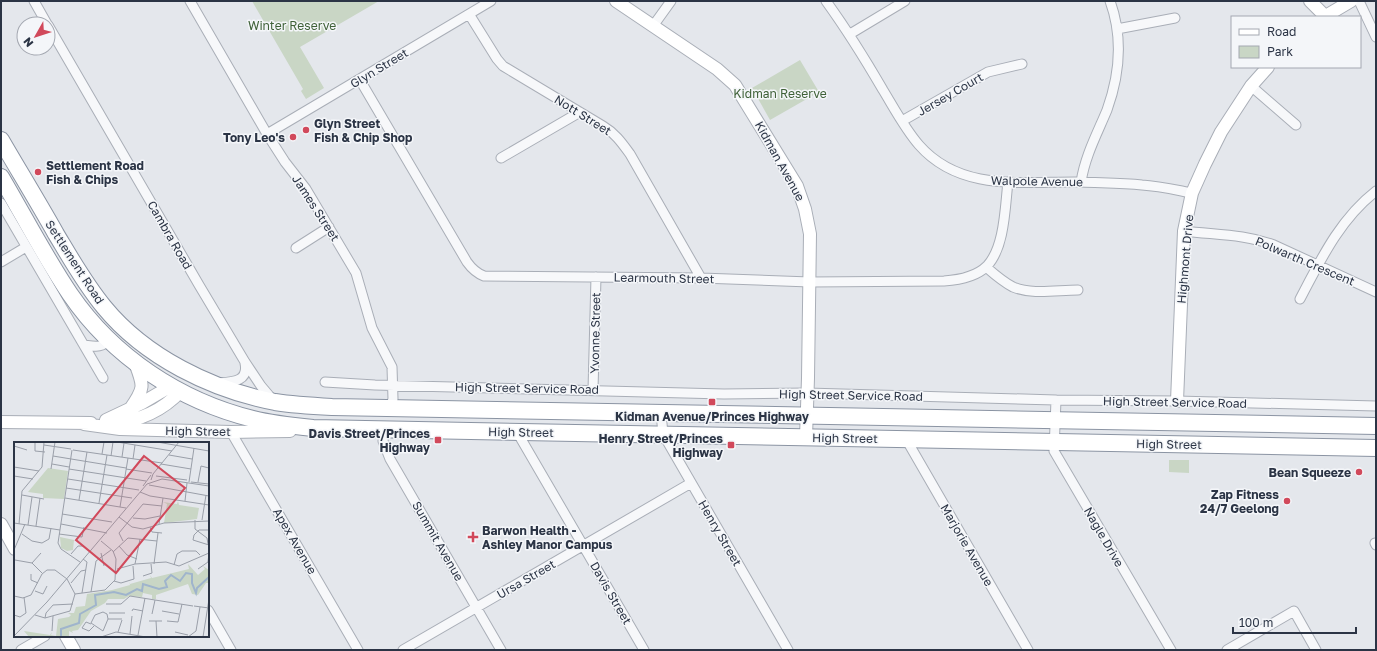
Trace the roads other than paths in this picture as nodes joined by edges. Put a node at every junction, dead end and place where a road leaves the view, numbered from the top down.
1 (34, 1) edge
2 (190, 1) edge
3 (491, 1) edge
4 (616, 1) edge
5 (671, 1) edge
6 (826, 1) edge
7 (905, 1) edge
8 (1110, 1) edge
9 (1310, 1) edge
10 (1351, 1) edge
11 (1359, 1) edge
12 (469, 14) junction
13 (43, 16) edge
14 (1325, 16) edge
15 (1175, 18) dead end
16 (653, 26) junction
17 (1117, 29) junction
18 (850, 34) junction
19 (1376, 37) edge
20 (56, 39) edge
21 (1022, 64) dead end
22 (1267, 68) edge
23 (360, 80) junction
24 (1251, 86) junction
25 (580, 112) junction
26 (902, 121) junction
27 (1296, 125) dead end
28 (267, 134) junction
29 (1, 140) edge
30 (501, 158) dead end
31 (1, 177) edge
32 (1008, 182) junction
33 (1081, 182) junction
34 (1376, 191) edge
35 (1192, 193) junction
36 (1, 203) edge
37 (329, 227) junction
38 (1184, 231) junction
39 (26, 247) junction
40 (296, 248) dead end
41 (1, 262) edge
42 (1318, 266) junction
43 (986, 267) junction
44 (596, 277) junction
45 (701, 278) junction
46 (810, 282) junction
47 (1078, 290) dead end
48 (1376, 292) edge
49 (1300, 299) dead end
50 (109, 313) junction
51 (108, 339) junction
52 (84, 345) junction
53 (245, 362) junction
54 (135, 363) junction
55 (193, 375) junction
56 (103, 378) dead end
57 (325, 382) dead end
58 (212, 384) junction
59 (393, 386) junction
60 (176, 389) junction
61 (593, 390) junction
62 (808, 393) junction
63 (1056, 400) junction
64 (1177, 401) junction
65 (275, 402) junction
66 (1376, 406) edge
67 (390, 408) junction
68 (129, 410) junction
69 (661, 413) junction
70 (806, 415) junction
71 (1055, 420) junction
72 (1, 422) edge
73 (90, 423) junction
74 (1376, 426) edge
75 (313, 428) junction
76 (384, 429) junction
77 (231, 432) junction
78 (518, 432) junction
79 (662, 434) junction
80 (806, 437) junction
81 (906, 439) junction
82 (1054, 442) junction
83 (1376, 448) edge
84 (691, 483) junction
85 (1, 524) edge
86 (584, 545) junction
87 (14, 547) edge
88 (476, 608) junction
89 (209, 612) edge
90 (44, 637) edge
91 (67, 637) edge
92 (21, 650) edge
93 (74, 650) edge
94 (231, 650) edge
95 (358, 650) edge
96 (403, 650) edge
97 (501, 650) edge
98 (644, 650) edge
99 (788, 650) edge
100 (1028, 650) edge
101 (1171, 650) edge
102 (1227, 650) edge
103 (1316, 650) edge

1 - 13 street, Cambra Road
2 - 28 street, James Street
3 - 12 street, Glyn Street
4 - 16 street, Kidman Avenue
5 - 16 street
6 - 18 street, Walpole Avenue
7 - 18 street
8 - 17 street
9 - 14 street
10 - 14 street
11 - 19 street
12 - 23 street, Glyn Street
12 - 25 street, Nott Street
15 - 17 street
16 - 46 street, Kidman Avenue
17 - 33 street
18 - 26 street, Walpole Avenue
20 - 53 street, Cambra Road
21 - 26 street, Jersey Court
22 - 24 street, Highmont Drive
23 - 28 street, Glyn Street
23 - 44 street, Learmouth Street
24 - 27 street
24 - 35 street, Highmont Drive
25 - 30 street
25 - 45 street, Nott Street
26 - 32 street, Walpole Avenue
28 - 37 street, James Street
29 - 50 highway, Settlement Road
31 - 51 highway, Settlement Road
32 - 33 street, Walpole Avenue
32 - 43 street
33 - 35 street, Walpole Avenue
34 - 42 street
35 - 38 street, Highmont Drive
36 - 39 street
37 - 40 street
37 - 59 street, James Street
38 - 42 street, Polwarth Crescent
38 - 64 street, Highmont Drive
39 - 41 street
39 - 52 street
42 - 48 street, Polwarth Crescent
42 - 49 street
43 - 46 street, Learmouth Street
43 - 47 street
44 - 45 street, Learmouth Street
44 - 61 street, Yvonne Street
45 - 46 street, Learmouth Street
46 - 62 street, Kidman Avenue
50 - 51 highway
50 - 55 highway, Settlement Road
51 - 52 street
51 - 54 highway, Settlement Road
52 - 56 street
53 - 58 street
53 - 65 street, Cambra Road
54 - 60 highway, Settlement Road
54 - 68 street
55 - 58 highway, High Street
55 - 60 highway
57 - 59 street, High Street Service Road
58 - 65 highway, High Street
59 - 61 street, High Street Service Road
59 - 67 street, James Street
60 - 68 street, High Street
60 - 73 street, High Street
60 - 75 highway, High Street
61 - 62 street, High Street Service Road
62 - 63 street, High Street Service Road
62 - 70 street, Kidman Avenue
63 - 64 street, High Street Service Road
63 - 71 street
64 - 66 street, High Street Service Road
65 - 67 highway, High Street
67 - 69 highway, High Street
67 - 76 highway
68 - 73 street, High Street
69 - 70 highway, High Street
69 - 79 street, Henry Street
70 - 71 highway, High Street
70 - 80 street, Kidman Avenue
71 - 74 highway, High Street
71 - 82 street, Nagle Drive
72 - 73 street, High Street
73 - 77 street, High Street
75 - 76 highway, High Street
75 - 77 street, High Street
76 - 78 highway, High Street
76 - 88 street, Summit Avenue
77 - 95 street, Apex Avenue
78 - 79 highway, High Street
78 - 86 street, Davis Street
79 - 80 highway, High Street
79 - 84 street, Henry Street
80 - 81 highway, High Street
81 - 82 highway, High Street
81 - 100 street, Marjorie Avenue
82 - 83 highway, High Street
82 - 101 street, Nagle Drive
84 - 86 street, Ursa Street
84 - 99 street, Henry Street
85 - 87 street
86 - 88 street, Ursa Street
86 - 98 street, Davis Street
88 - 96 street, Ursa Street
88 - 97 street, Summit Avenue
89 - 94 street
90 - 92 street
91 - 93 street
102 - 103 street

